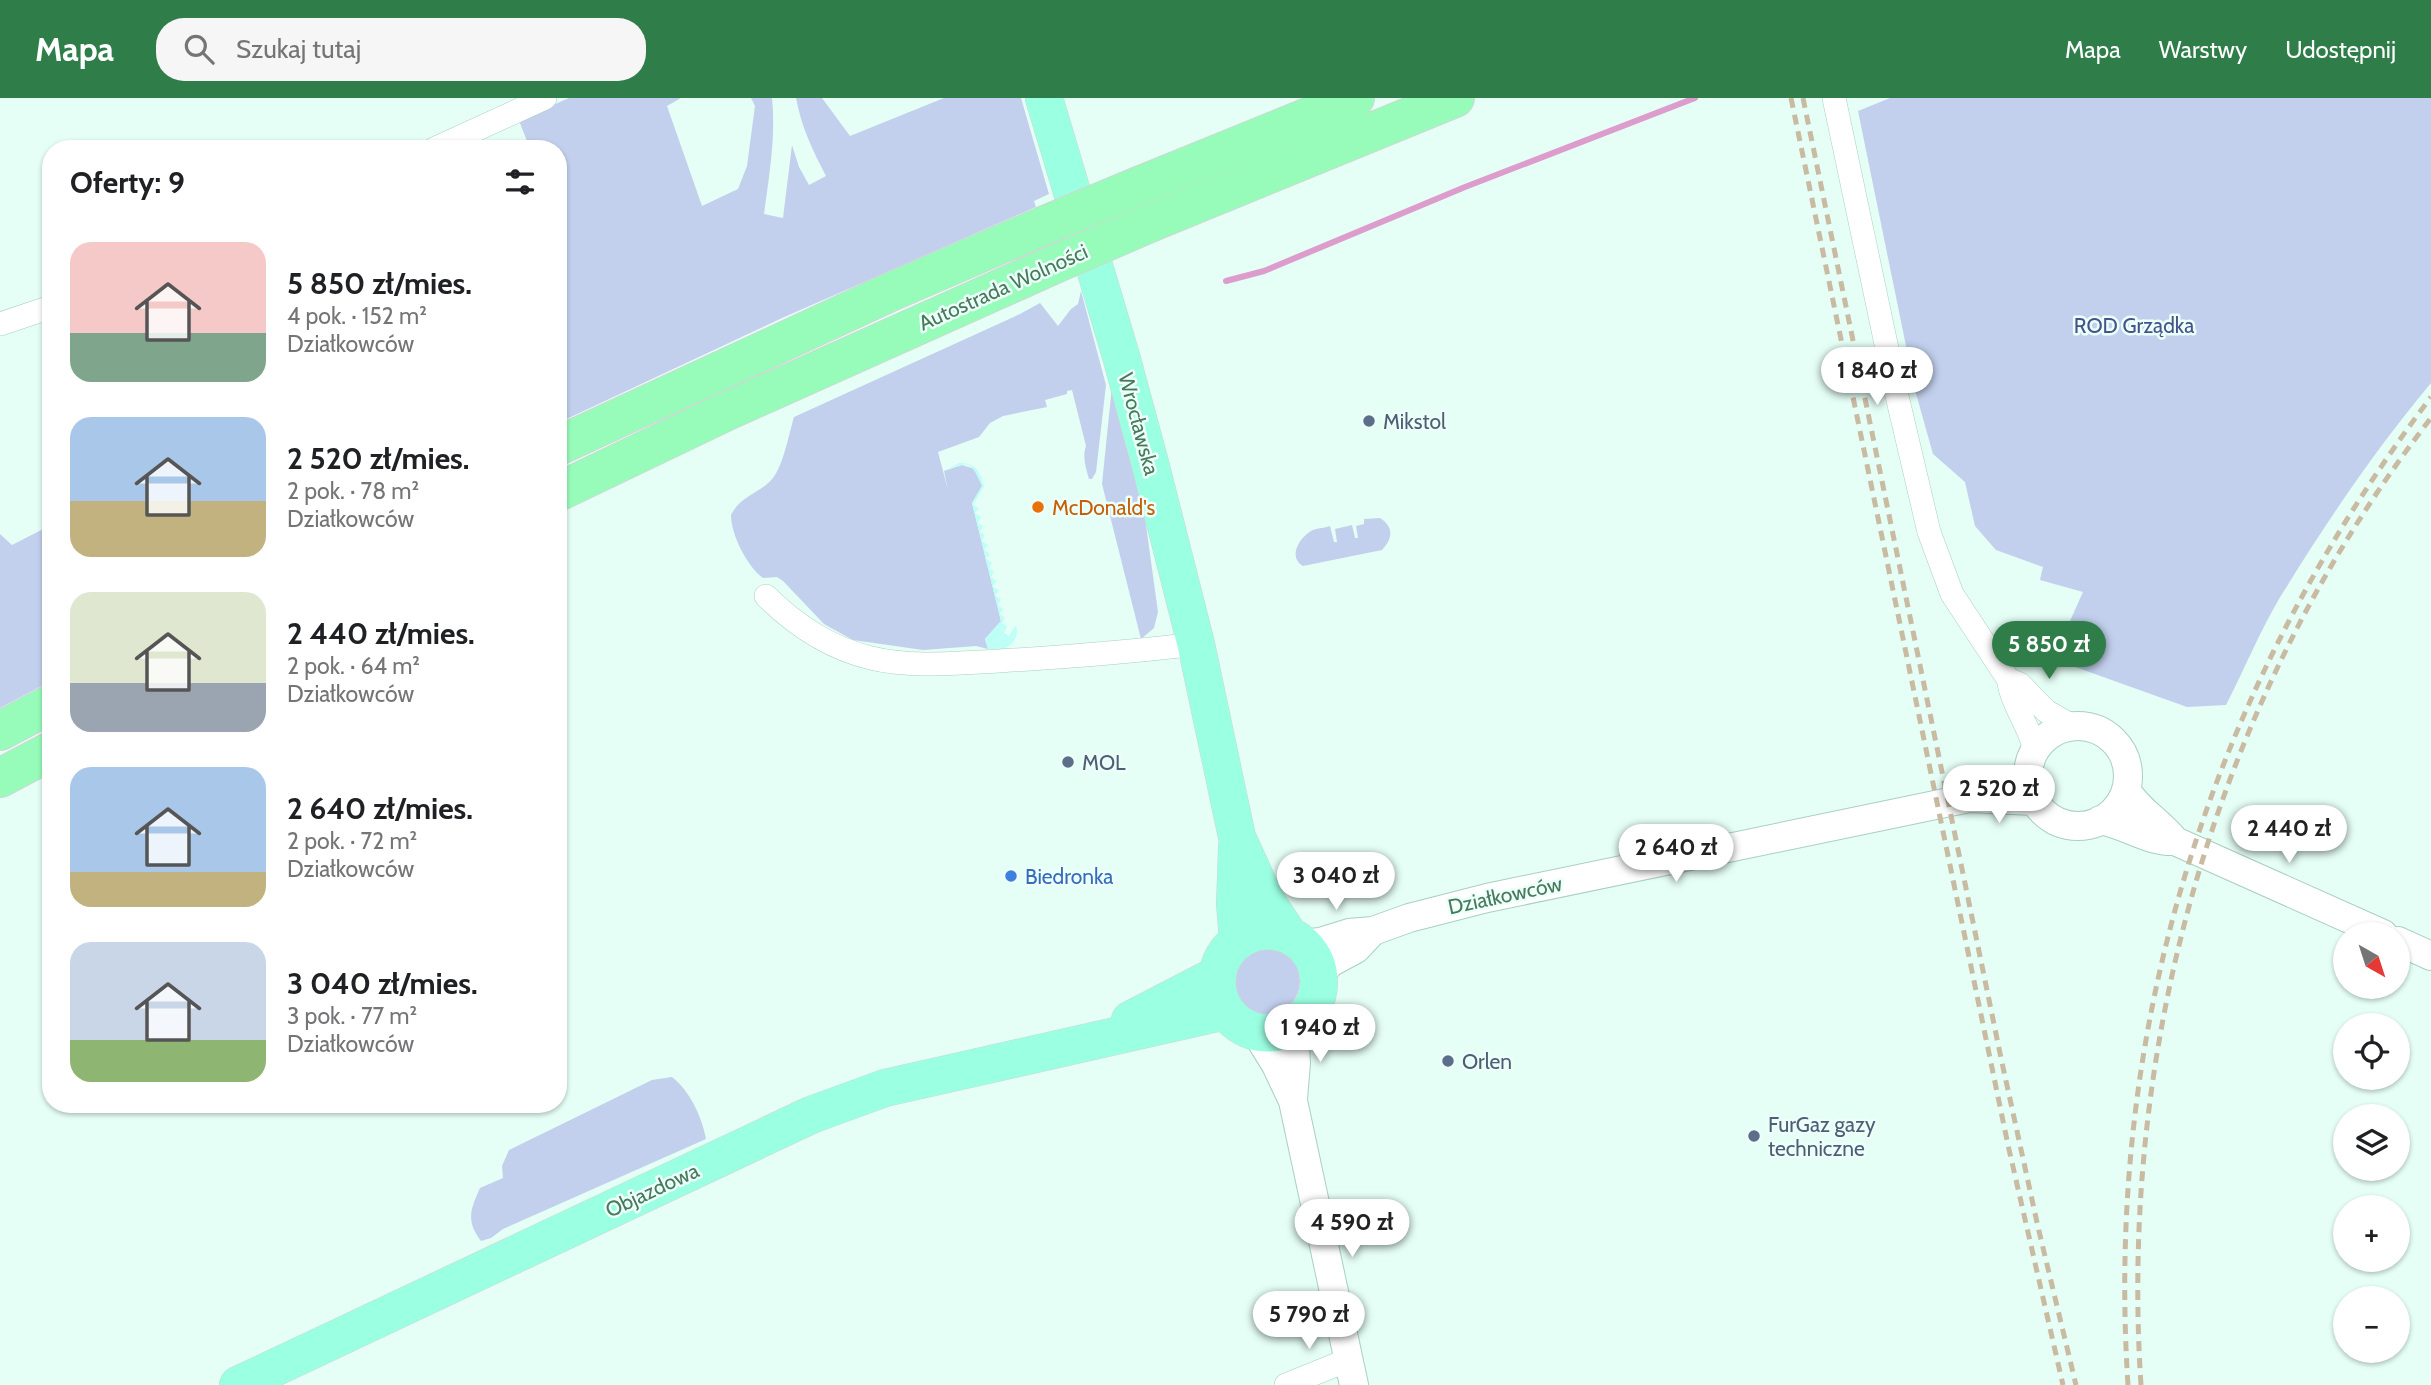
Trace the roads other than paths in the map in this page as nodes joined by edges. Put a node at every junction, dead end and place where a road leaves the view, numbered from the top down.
1 (545, 98) edge
2 (1044, 98) edge
3 (1355, 98) edge
4 (1455, 98) edge
5 (1834, 98) edge
6 (454, 140) edge
7 (42, 310) edge
8 (0, 324) edge
9 (567, 442) edge
10 (567, 488) edge
11 (766, 596) dead end
12 (1196, 643) junction
13 (2008, 680) junction
14 (42, 709) edge
15 (2071, 726) junction
16 (0, 731) edge
17 (42, 756) edge
18 (2032, 760) junction
19 (0, 778) edge
20 (2126, 790) junction
21 (1969, 798) junction
22 (2034, 801) junction
23 (2101, 820) junction
24 (1237, 837) junction
25 (2175, 841) junction
26 (2356, 922) edge
27 (1373, 931) junction
28 (1296, 940) junction
29 (1238, 941) junction
30 (2410, 946) edge
31 (2431, 956) edge
32 (1217, 975) junction
33 (1318, 978) junction
34 (1240, 1021) junction
35 (1294, 1025) junction
36 (1083, 1045) junction
37 (1293, 1101) junction
38 (1351, 1372) edge
39 (239, 1385) edge
40 (1286, 1385) edge

1 - 6 street
2 - 12 main road, Wrocławska
3 - 9 highway, Autostrada Wolności, bridge
4 - 10 highway, Autostrada Wolności, bridge
5 - 13 street
7 - 8 street
11 - 12 street
12 - 24 main road, Wrocławska
13 - 15 street
13 - 18 street
14 - 16 highway
15 - 18 street
15 - 20 street
17 - 19 highway
18 - 21 street, Działkowców
18 - 22 street
20 - 23 street
20 - 25 street
21 - 22 street, Działkowców
21 - 27 street, Działkowców
22 - 23 street
23 - 25 street
24 - 28 main road, Wrocławska
24 - 29 main road, Wrocławska
25 - 26 street
27 - 28 street, Działkowców
27 - 33 street, Działkowców
28 - 29 main road
28 - 33 main road
29 - 32 main road
30 - 31 street
32 - 34 main road
32 - 36 main road, Objazdowa
33 - 35 main road
34 - 35 main road
34 - 36 main road, Objazdowa
34 - 37 street
35 - 37 street
36 - 39 main road, Objazdowa
37 - 38 street
38 - 40 street

